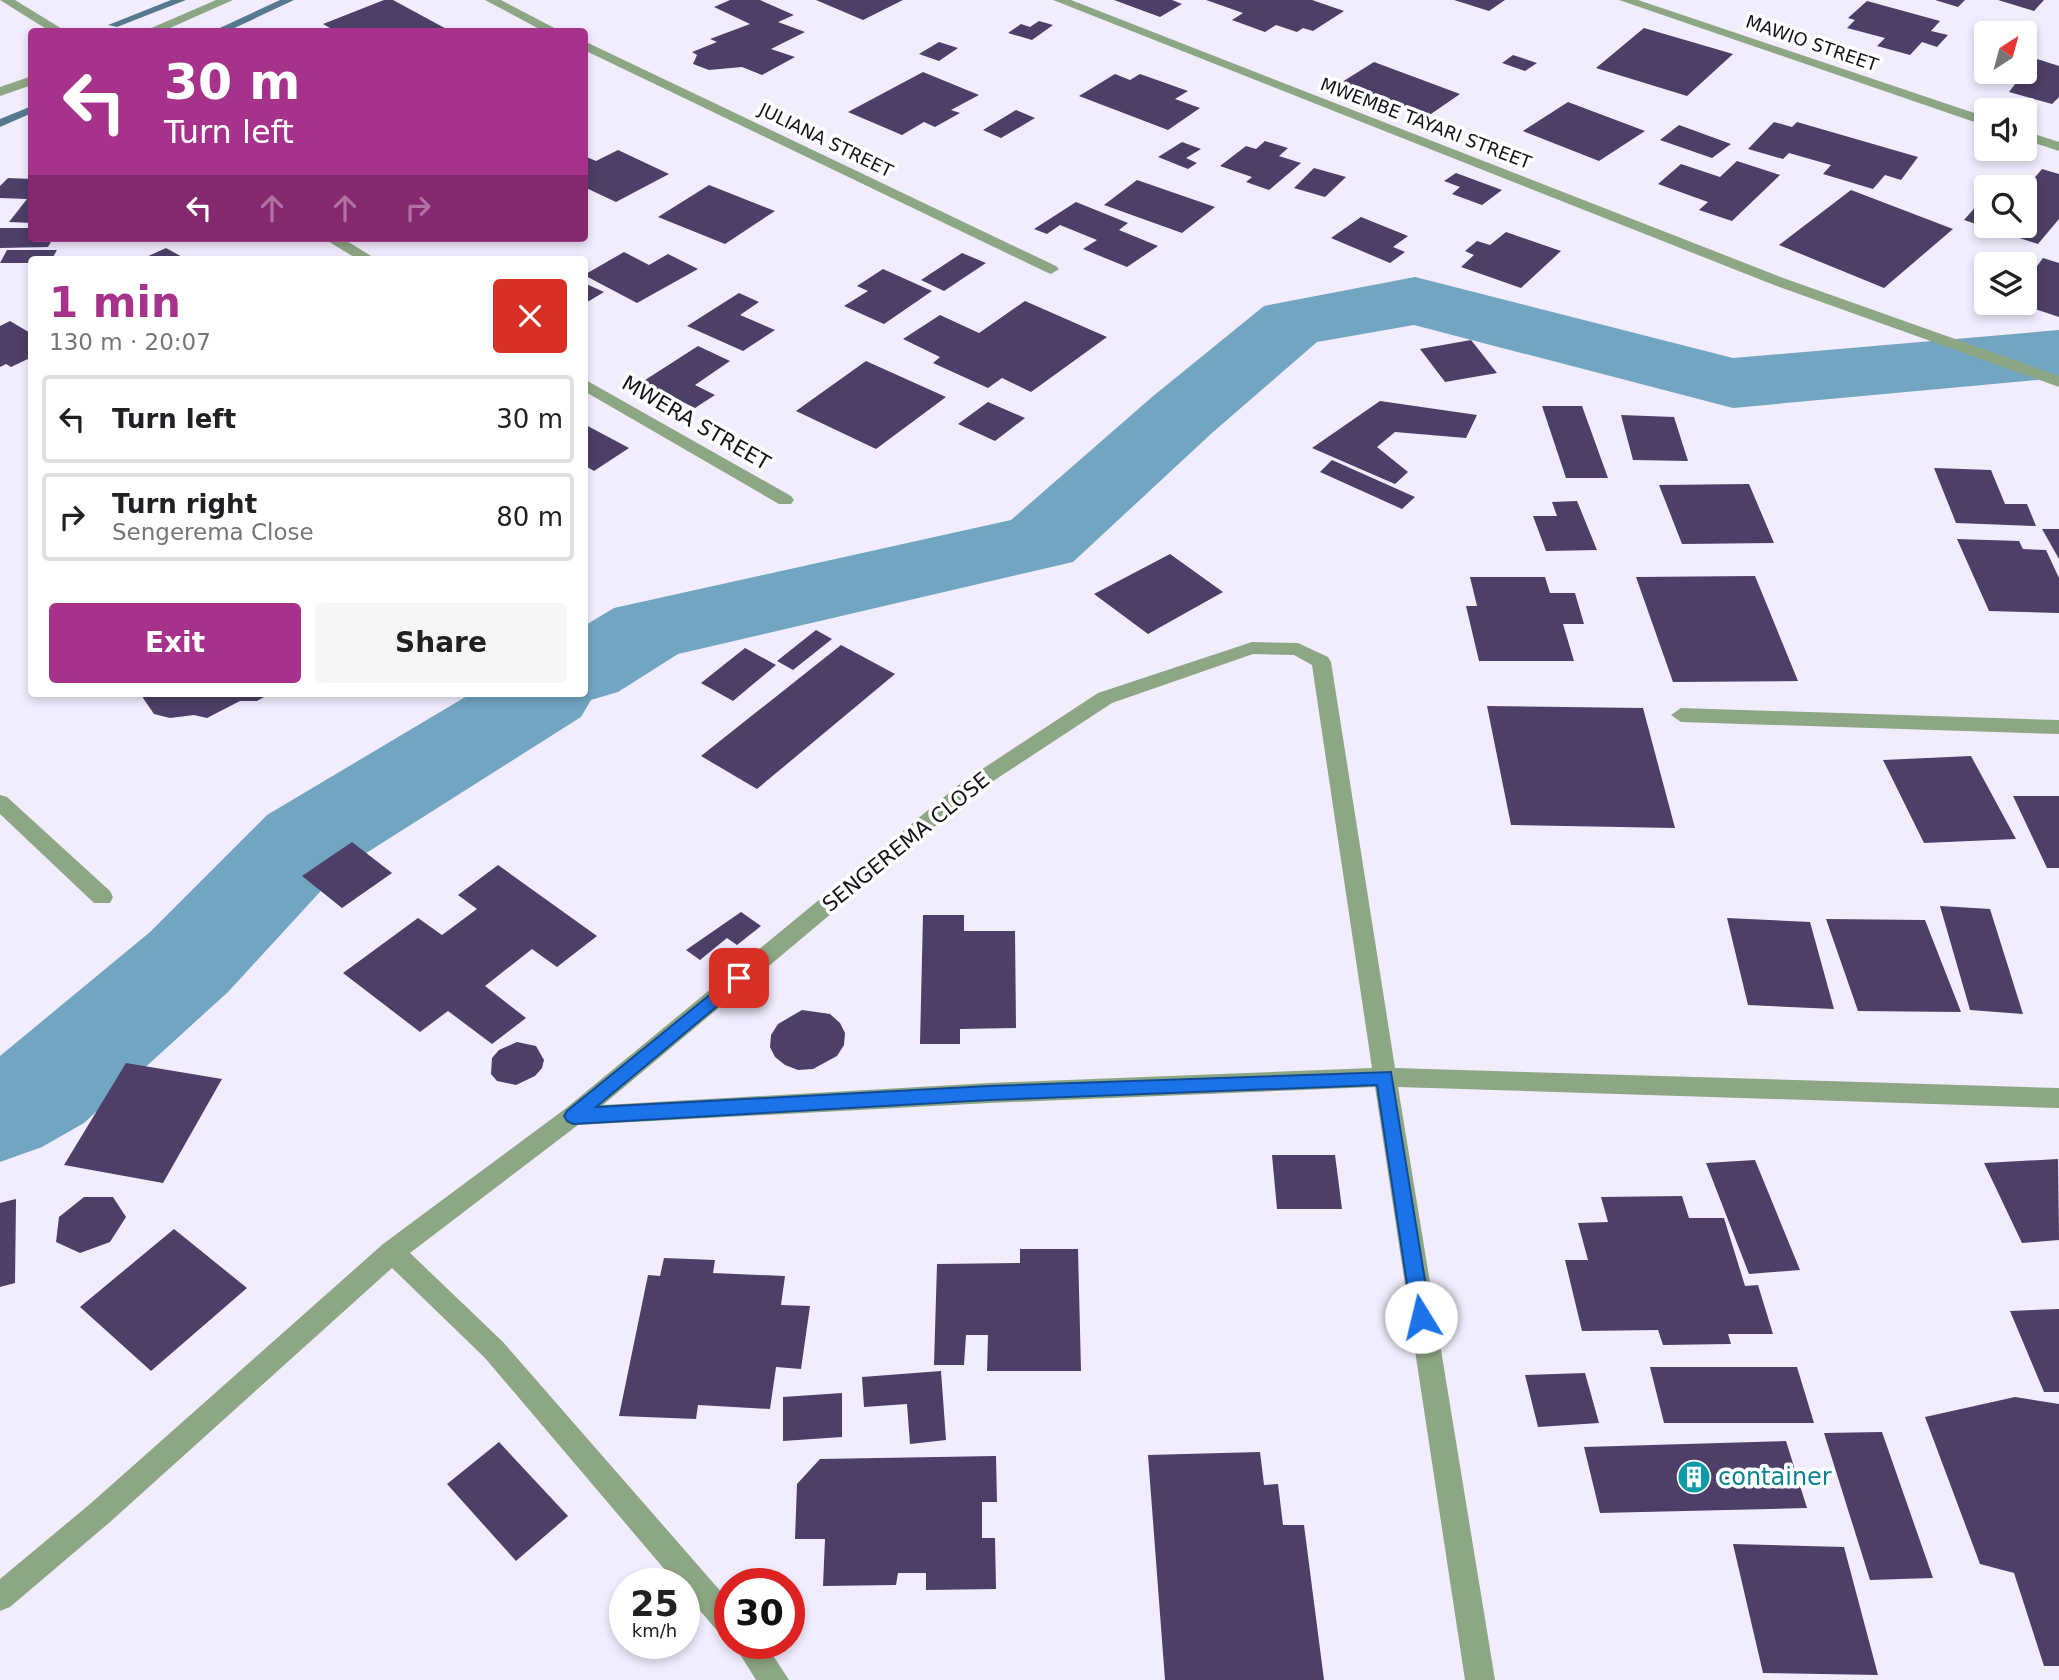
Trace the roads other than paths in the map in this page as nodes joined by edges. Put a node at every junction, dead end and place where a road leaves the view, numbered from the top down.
1 (6, 0) edge
2 (227, 0) edge
3 (491, 0) edge
4 (1059, 0) edge
5 (1625, 0) edge
6 (54, 28) edge
7 (158, 28) edge
8 (548, 28) edge
9 (588, 47) edge
10 (28, 82) edge
11 (0, 92) edge
12 (1974, 118) edge
13 (2037, 139) edge
14 (2059, 147) edge
15 (338, 242) edge
16 (363, 256) edge
17 (1051, 269) dead end
18 (2059, 382) edge
19 (588, 386) edge
20 (785, 500) dead end
21 (1681, 715) dead end
22 (2059, 727) edge
23 (0, 802) edge
24 (102, 897) dead end
25 (1385, 1077) junction
26 (2059, 1098) edge
27 (573, 1116) junction
28 (392, 1252) junction
29 (0, 1597) edge
30 (714, 1605) edge
31 (759, 1659) edge
32 (774, 1680) edge
33 (1480, 1680) edge

1 - 6 street
2 - 7 street
3 - 8 street
4 - 18 street, MWEMBE TAYARI STREET
5 - 12 street, MAWIO STREET
9 - 17 street, JULIANA STREET
10 - 11 street
13 - 14 street
15 - 16 street
19 - 20 street, MWERA STREET
21 - 22 street
23 - 24 street
25 - 26 street
25 - 27 street
25 - 27 street, SENGEREMA CLOSE
25 - 33 street
27 - 28 street
28 - 29 street
28 - 30 street
31 - 32 street

